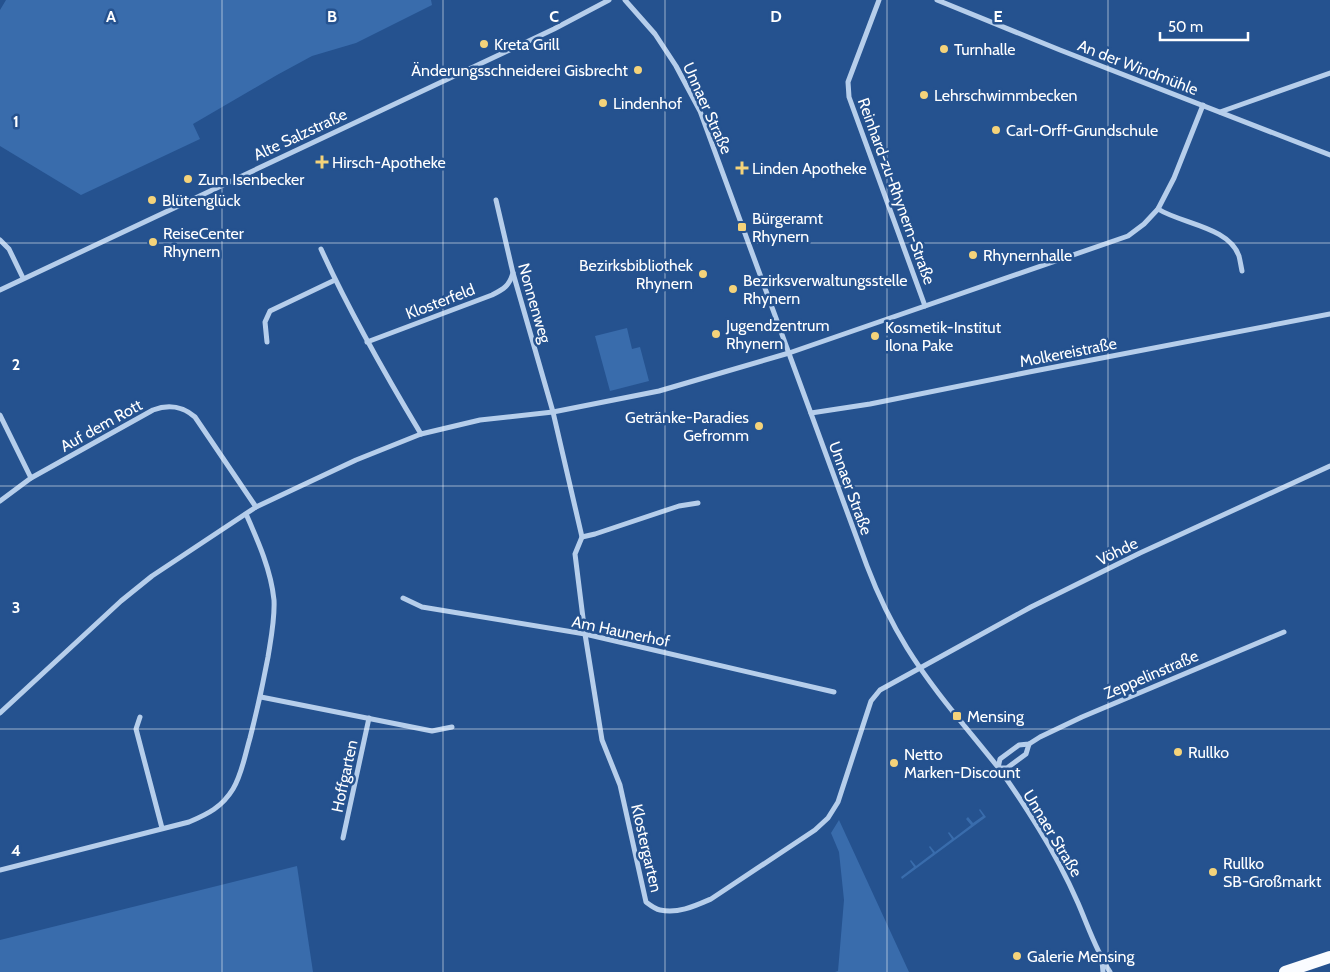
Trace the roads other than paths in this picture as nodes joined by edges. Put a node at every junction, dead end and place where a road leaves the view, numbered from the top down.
1 (609, 0) edge
2 (625, 0) edge
3 (879, 0) edge
4 (937, 0) edge
5 (1330, 73) edge
6 (1203, 105) junction
7 (1220, 112) junction
8 (1330, 154) edge
9 (496, 200) dead end
10 (1158, 209) junction
11 (0, 240) edge
12 (321, 249) dead end
13 (1242, 271) dead end
14 (514, 273) junction
15 (23, 278) junction
16 (335, 280) junction
17 (0, 290) edge
18 (925, 306) junction
19 (1330, 314) edge
20 (267, 342) dead end
21 (367, 342) junction
22 (788, 353) junction
23 (553, 412) junction
24 (811, 413) junction
25 (0, 415) edge
26 (421, 434) junction
27 (1330, 466) edge
28 (31, 478) junction
29 (0, 501) edge
30 (698, 503) dead end
31 (256, 507) junction
32 (246, 514) junction
33 (582, 537) junction
34 (403, 598) dead end
35 (1284, 632) dead end
36 (585, 634) junction
37 (920, 668) junction
38 (834, 692) dead end
39 (261, 697) junction
40 (0, 713) edge
41 (140, 717) dead end
42 (369, 718) junction
43 (452, 727) dead end
44 (1029, 744) junction
45 (998, 768) junction
46 (162, 828) junction
47 (343, 838) dead end
48 (0, 870) edge
49 (1330, 956) edge
50 (1102, 960) junction
51 (1103, 972) edge
52 (1110, 972) edge
53 (1285, 972) edge

1 - 15 street, Alte Salzstraße
2 - 22 street, Unnaer Straße
3 - 18 street, Reinhard-zu-Rhynern-Straße
4 - 6 street, An der Windmühle
5 - 7 street
6 - 7 street, An der Windmühle
6 - 10 street
7 - 8 street, An der Windmühle
9 - 14 street, Nonnenweg
10 - 13 street
10 - 18 street
11 - 15 street
12 - 16 street
14 - 21 street, Klosterfeld
14 - 23 street, Nonnenweg
15 - 17 street, Alte Salzstraße
16 - 20 street
16 - 21 street
18 - 22 street
19 - 24 street, Molkereistraße
21 - 26 street
22 - 23 street
22 - 24 street, Unnaer Straße
23 - 26 street
23 - 33 street, Klostergarten
24 - 37 street, Unnaer Straße
25 - 28 street
26 - 31 street
27 - 37 street, Vöhde
28 - 29 street, Auf dem Rott
28 - 31 street, Auf dem Rott
30 - 33 street
31 - 32 street
32 - 39 street
32 - 40 street
33 - 36 street, Klostergarten
34 - 36 street, Am Haunerhof
35 - 44 street, Zeppelinstraße
36 - 37 street, Klostergarten
36 - 38 street, Am Haunerhof
37 - 45 street, Unnaer Straße
39 - 42 street, Hoffgarten
39 - 46 street
41 - 46 street
42 - 43 street, Hoffgarten
42 - 47 street, Hoffgarten
44 - 45 street, Zeppelinstraße
44 - 45 street, Zeppelinstraße
45 - 50 street, Unnaer Straße
46 - 48 street
49 - 53 main road
50 - 51 street, Unnaer Straße
50 - 52 street, Unnaer Straße

